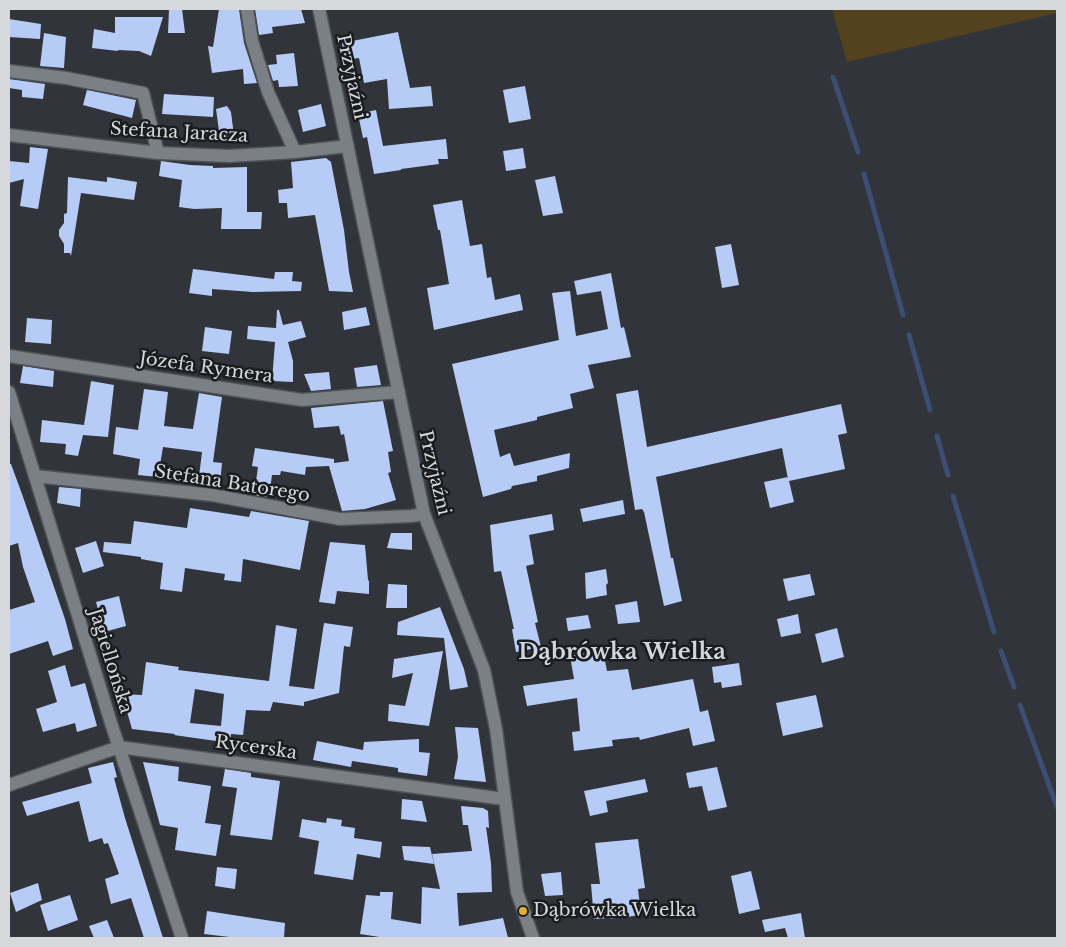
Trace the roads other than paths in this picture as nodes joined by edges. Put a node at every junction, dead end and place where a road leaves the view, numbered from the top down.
1 (247, 9) edge
2 (319, 9) edge
3 (9, 71) edge
4 (9, 135) edge
5 (348, 146) junction
6 (295, 152) junction
7 (158, 153) junction
8 (9, 356) edge
9 (9, 392) edge
10 (399, 392) junction
11 (35, 476) junction
12 (424, 514) junction
13 (119, 747) junction
14 (9, 785) edge
15 (504, 799) junction
16 (182, 938) edge
17 (532, 938) edge

1 - 6 street
2 - 5 street, Przyjaźni
3 - 7 street
4 - 7 street, Stefana Jaracza
5 - 6 street, Stefana Jaracza
5 - 10 street, Przyjaźni
6 - 7 street, Stefana Jaracza
8 - 10 street, Józefa Rymera
9 - 11 street, Jagiellońska
10 - 12 street, Przyjaźni
11 - 12 street, Stefana Batorego
11 - 13 street, Jagiellońska
12 - 15 street, Przyjaźni
13 - 14 street, Rycerska
13 - 15 street, Rycerska
13 - 16 street, Jagiellońska
15 - 17 street, Przyjaźni

